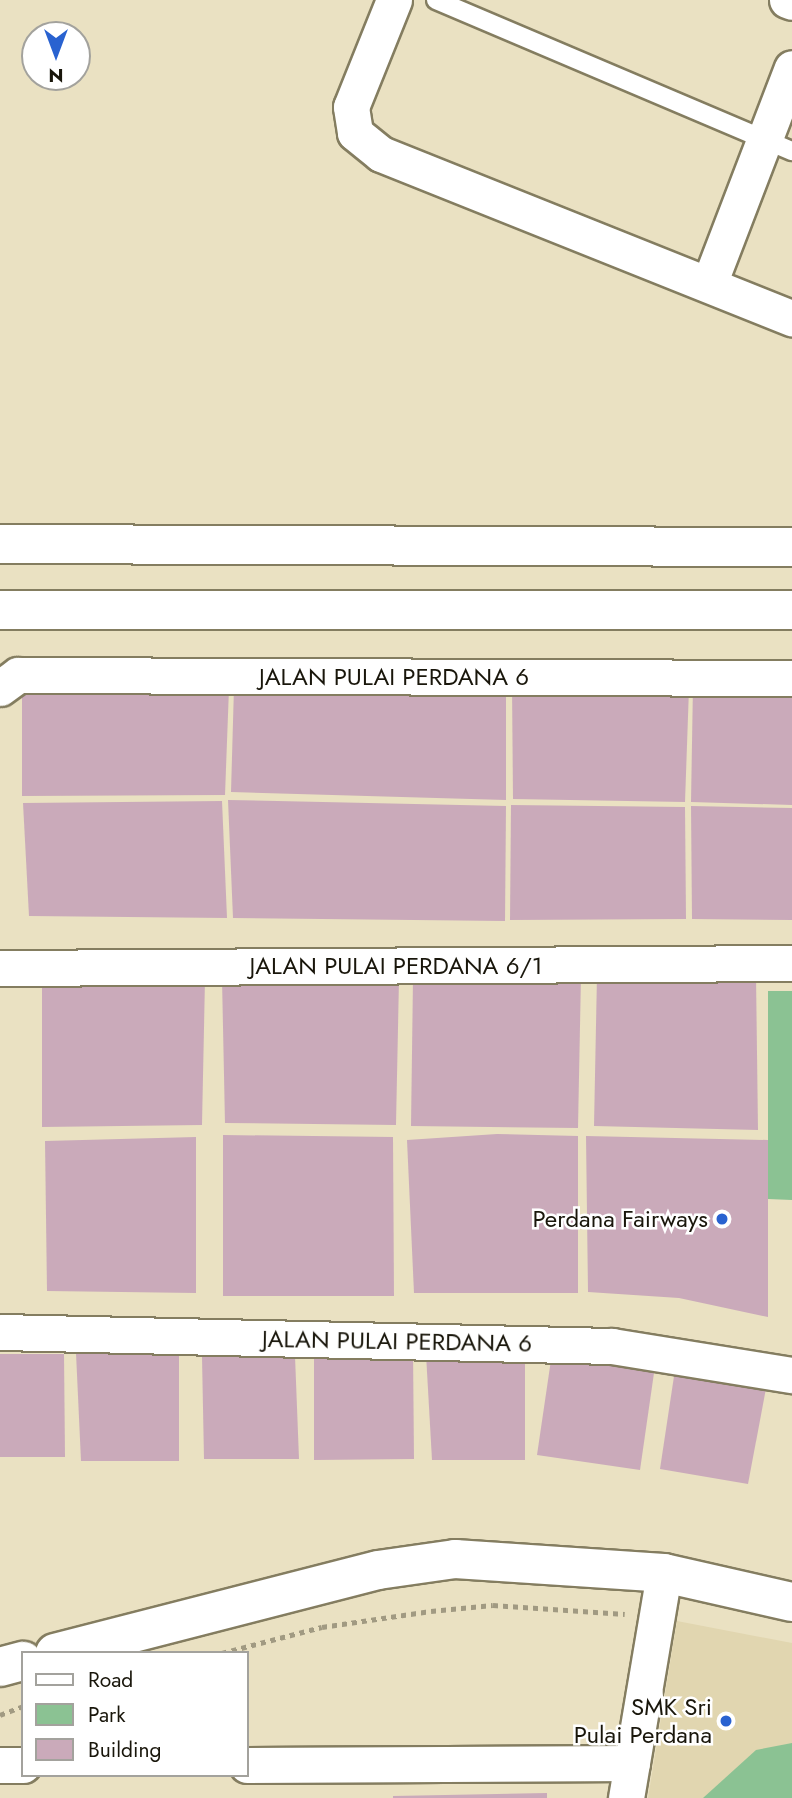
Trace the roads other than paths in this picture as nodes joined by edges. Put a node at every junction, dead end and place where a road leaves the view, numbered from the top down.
1 (394, 0) edge
2 (436, 0) edge
3 (792, 68) edge
4 (778, 145) edge
5 (709, 284) junction
6 (792, 318) edge
7 (0, 544) edge
8 (792, 547) edge
9 (0, 610) edge
10 (792, 610) edge
11 (792, 678) edge
12 (0, 688) edge
13 (792, 963) edge
14 (0, 968) edge
15 (0, 1332) edge
16 (792, 1375) edge
17 (664, 1573) junction
18 (792, 1602) edge
19 (63, 1651) edge
20 (21, 1662) edge
21 (0, 1667) edge
22 (632, 1763) junction
23 (0, 1765) edge
24 (21, 1765) edge
25 (248, 1765) edge
26 (626, 1798) edge

1 - 5 street
2 - 4 lane
3 - 4 street
4 - 5 street
5 - 6 street
7 - 8 street
9 - 10 street
11 - 12 street, JALAN PULAI PERDANA 6
13 - 14 street, JALAN PULAI PERDANA 6/1
15 - 16 street, JALAN PULAI PERDANA 6
17 - 18 street
17 - 19 street
17 - 22 street
20 - 21 street
22 - 25 street
22 - 26 street
23 - 24 street

